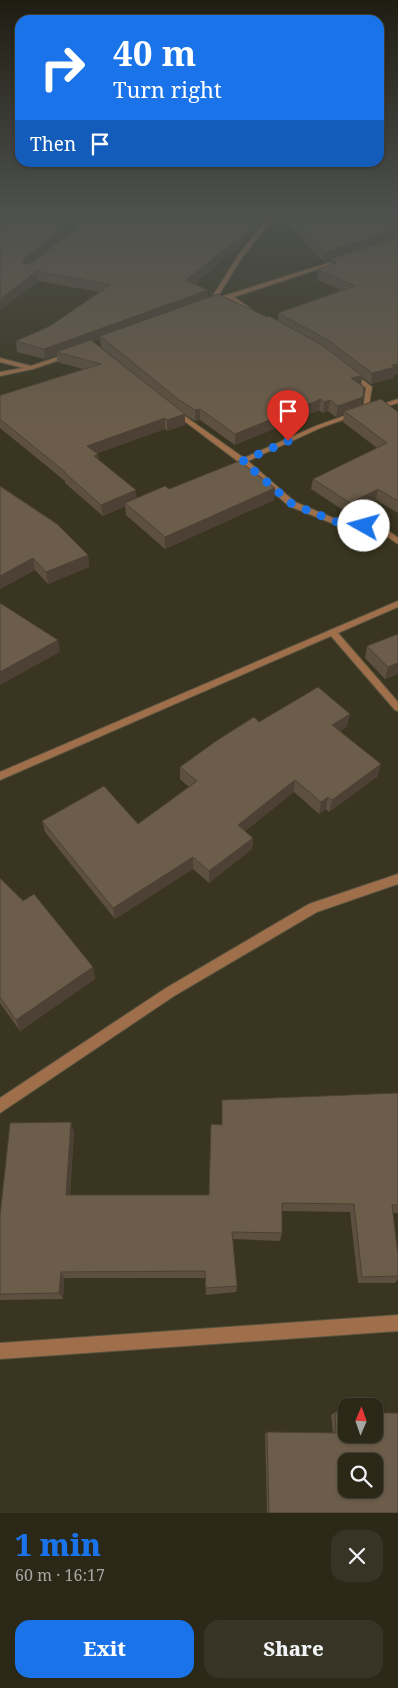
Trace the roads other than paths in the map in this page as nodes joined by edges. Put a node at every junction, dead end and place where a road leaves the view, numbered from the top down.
1 (222, 286) edge
2 (262, 286) edge
3 (229, 296) junction
4 (212, 302) junction
5 (203, 305) edge
6 (261, 318) edge
7 (76, 352) edge
8 (0, 360) edge
9 (32, 368) junction
10 (347, 370) edge
11 (0, 374) edge
12 (398, 401) edge
13 (169, 407) edge
14 (366, 410) junction
15 (243, 461) junction
16 (398, 542) edge
17 (398, 604) edge
18 (333, 633) junction
19 (398, 708) edge
20 (0, 776) edge
21 (398, 879) edge
22 (0, 1106) edge
23 (398, 1323) edge
24 (0, 1351) edge

1 - 4 street
2 - 3 street
3 - 4 street
3 - 6 street
4 - 5 street
7 - 9 street
8 - 9 street
9 - 11 street
10 - 14 street
12 - 14 street
13 - 15 street
14 - 15 street
15 - 16 street
17 - 18 street
18 - 19 street
18 - 20 street
21 - 22 street
23 - 24 street

